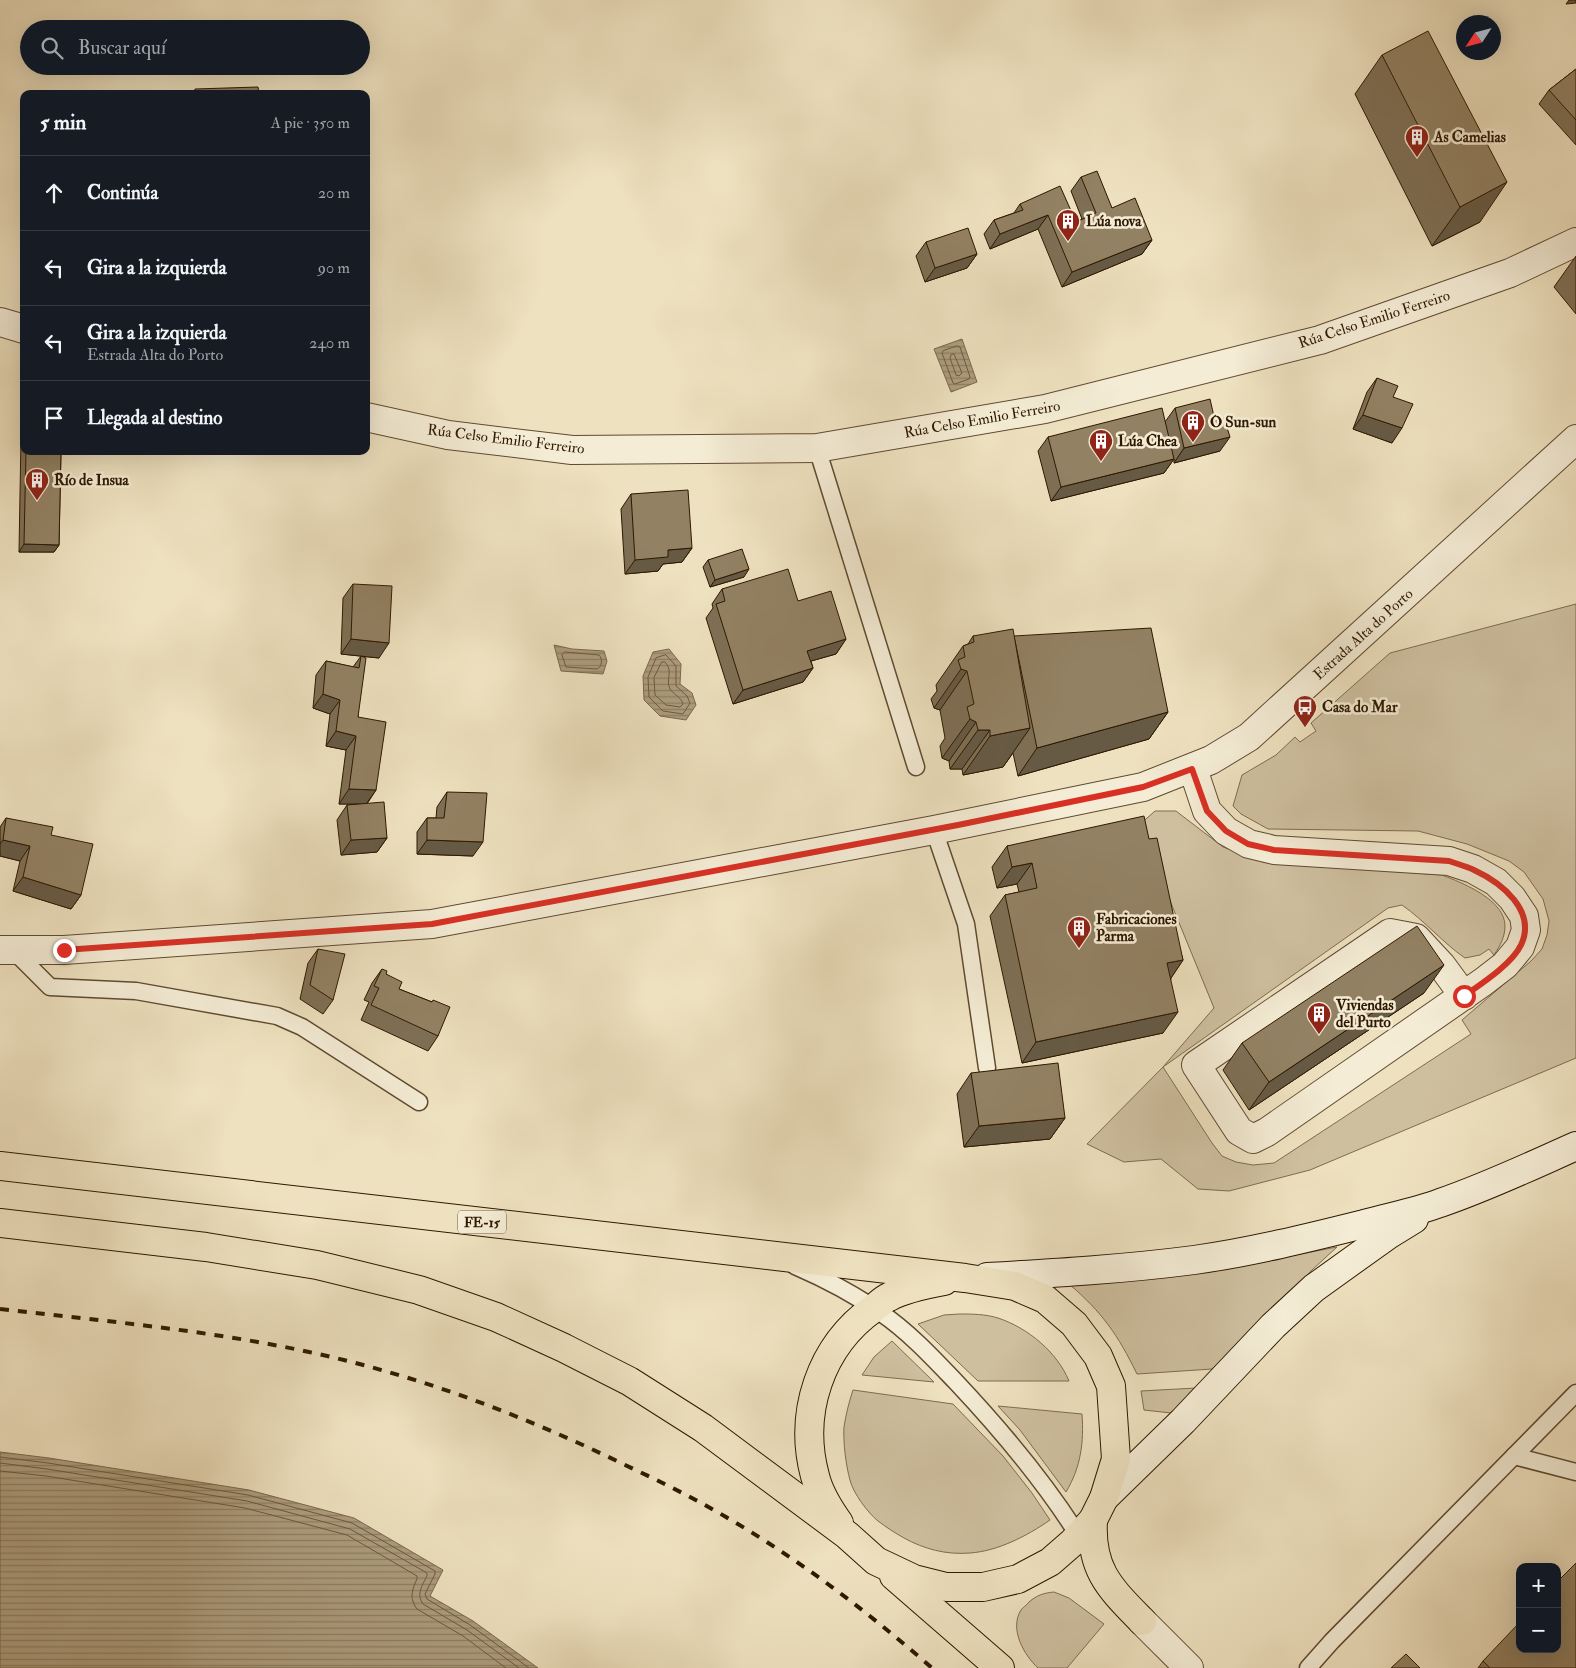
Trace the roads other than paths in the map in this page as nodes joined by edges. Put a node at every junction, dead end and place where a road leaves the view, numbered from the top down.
1 (1576, 242) edge
2 (0, 322) edge
3 (20, 328) edge
4 (370, 417) edge
5 (1576, 439) edge
6 (817, 448) junction
7 (916, 766) dead end
8 (1192, 769) junction
9 (934, 830) junction
10 (6, 950) edge
11 (1464, 996) junction
12 (987, 1068) dead end
13 (419, 1102) dead end
14 (1576, 1146) edge
15 (0, 1166) edge
16 (1439, 1204) junction
17 (0, 1223) edge
18 (755, 1254) junction
19 (965, 1278) junction
20 (873, 1308) junction
21 (1576, 1393) edge
22 (1514, 1456) junction
23 (1576, 1472) edge
24 (1092, 1518) junction
25 (847, 1535) junction
26 (876, 1561) junction
27 (1142, 1621) joint
28 (1000, 1668) edge
29 (1189, 1668) edge
30 (1308, 1668) edge

1 - 6 street, Rúa Celso Emilio Ferreiro
2 - 3 street
4 - 6 street, Rúa Celso Emilio Ferreiro
5 - 8 street, Estrada Alta do Porto
6 - 7 lane
8 - 9 street, Estrada Alta do Porto
8 - 11 street
9 - 10 street, Estrada Alta do Porto
9 - 12 lane
10 - 13 lane
11 - 11 street
14 - 16 street
15 - 18 highway, FE-15
16 - 19 street
16 - 24 street
17 - 25 highway
18 - 19 highway, FE-15
18 - 20 lane
19 - 20 highway
19 - 24 highway
20 - 24 lane
20 - 25 highway
21 - 22 lane
22 - 23 lane
22 - 30 lane
24 - 26 highway
24 - 27 highway
25 - 26 highway
26 - 28 highway
27 - 29 street

